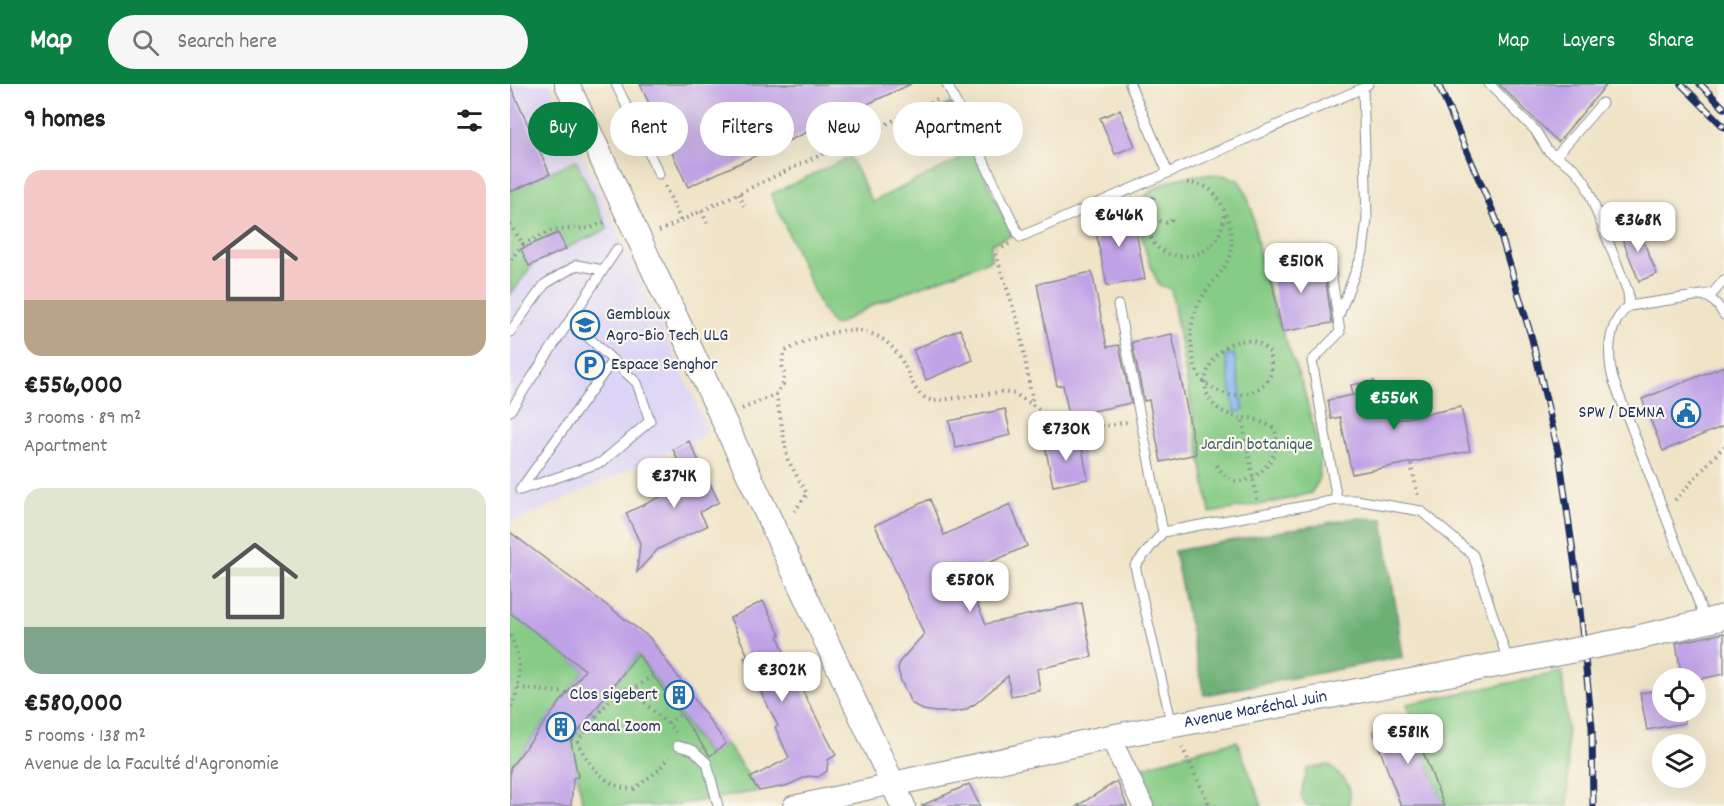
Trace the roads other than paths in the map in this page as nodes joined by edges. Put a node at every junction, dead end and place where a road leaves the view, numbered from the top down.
1 (567, 84) edge
2 (616, 84) edge
3 (1130, 84) edge
4 (1489, 84) edge
5 (1365, 86) edge
6 (950, 88) edge
7 (1602, 103) dead end
8 (1556, 156) junction
9 (1168, 173) junction
10 (659, 174) road end
11 (616, 249) dead end
12 (1328, 250) dead end
13 (603, 270) junction
14 (1724, 280) edge
15 (1702, 295) junction
16 (1118, 305) dead end
17 (1629, 306) junction
18 (1724, 315) edge
19 (1338, 317) junction
20 (570, 320) junction
21 (510, 332) edge
22 (613, 360) junction
23 (510, 411) edge
24 (1338, 500) junction
25 (1162, 532) junction
26 (1715, 619) edge
27 (1519, 661) junction
28 (1172, 726) junction
29 (1110, 737) junction
30 (678, 746) road end
31 (893, 784) junction
32 (718, 806) edge
33 (793, 806) edge
34 (903, 806) edge
35 (1143, 806) edge

1 - 31 street
2 - 10 lane
3 - 9 lane
4 - 8 lane
5 - 9 lane
5 - 19 lane
6 - 9 lane
7 - 8 lane
8 - 17 lane
11 - 13 lane
12 - 19 lane
13 - 20 lane
13 - 21 lane
14 - 15 lane
15 - 17 lane
15 - 18 lane
16 - 25 lane
17 - 26 lane
19 - 24 lane
20 - 22 lane
20 - 23 lane
22 - 22 lane
24 - 25 lane
24 - 27 lane
25 - 28 lane
26 - 27 street, Avenue Maréchal Juin, bridge
27 - 28 street, Avenue Maréchal Juin
28 - 29 street, Avenue Maréchal Juin
29 - 31 street, Avenue Maréchal Juin
29 - 35 street
30 - 32 lane
31 - 33 street
31 - 34 street

